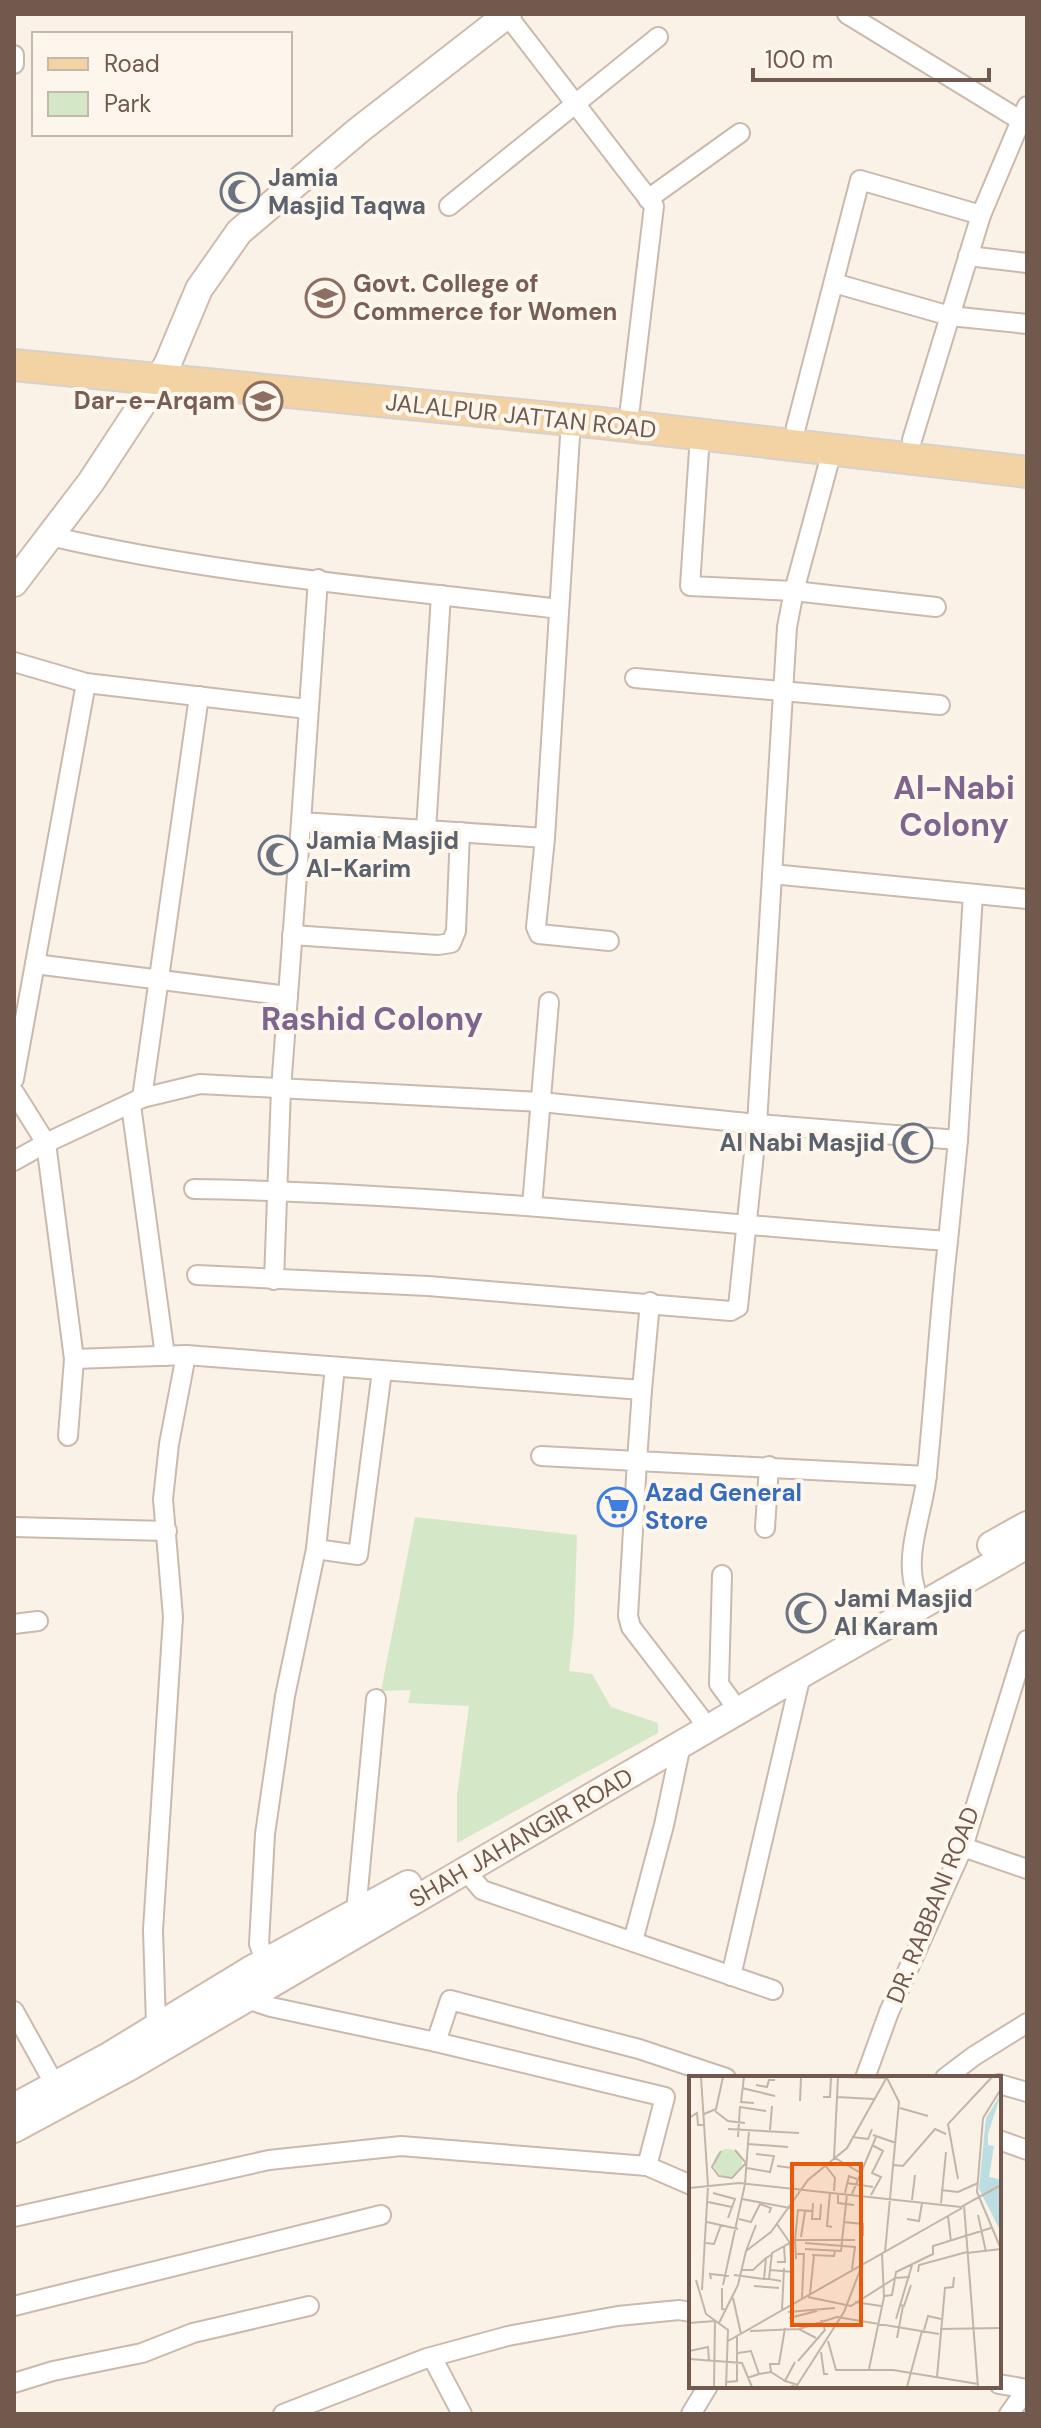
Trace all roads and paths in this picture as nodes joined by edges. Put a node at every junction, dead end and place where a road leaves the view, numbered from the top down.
1 (508, 14) edge
2 (847, 14) edge
3 (658, 37) dead end
4 (14, 55) edge
5 (14, 64) edge
6 (575, 104) junction
7 (1024, 113) edge
8 (740, 133) dead end
9 (648, 199) junction
10 (449, 206) dead end
11 (981, 215) junction
12 (968, 256) junction
13 (1027, 263) edge
14 (834, 283) junction
15 (950, 316) junction
16 (1027, 324) edge
17 (14, 347) edge
18 (14, 365) edge
19 (163, 372) junction
20 (611, 412) junction
21 (571, 420) junction
22 (796, 427) junction
23 (700, 435) junction
24 (891, 444) junction
25 (832, 451) junction
26 (1027, 452) edge
27 (1027, 472) edge
28 (50, 536) junction
29 (318, 579) junction
30 (14, 583) edge
31 (794, 591) junction
32 (441, 595) junction
33 (936, 607) dead end
34 (559, 609) junction
35 (14, 662) edge
36 (635, 678) dead end
37 (86, 683) junction
38 (783, 690) junction
39 (199, 696) junction
40 (940, 705) dead end
41 (307, 709) junction
42 (301, 822) junction
43 (426, 830) junction
44 (460, 832) junction
45 (545, 838) junction
46 (772, 874) junction
47 (973, 894) junction
48 (1027, 899) edge
49 (292, 935) junction
50 (609, 941) dead end
51 (35, 964) junction
52 (159, 979) junction
53 (288, 996) junction
54 (549, 1002) dead end
55 (14, 1079) edge
56 (281, 1089) junction
57 (14, 1092) edge
58 (136, 1101) junction
59 (541, 1102) junction
60 (757, 1124) junction
61 (958, 1140) junction
62 (46, 1143) junction
63 (14, 1161) edge
64 (194, 1189) dead end
65 (278, 1191) junction
66 (532, 1206) junction
67 (746, 1227) junction
68 (948, 1241) junction
69 (197, 1275) dead end
70 (274, 1280) junction
71 (650, 1302) junction
72 (186, 1355) junction
73 (165, 1356) junction
74 (74, 1359) junction
75 (335, 1367) junction
76 (382, 1371) junction
77 (642, 1390) junction
78 (68, 1436) dead end
79 (541, 1456) dead end
80 (637, 1461) junction
81 (769, 1466) junction
82 (927, 1476) junction
83 (1027, 1525) edge
84 (14, 1527) edge
85 (765, 1528) dead end
86 (167, 1531) junction
87 (1027, 1545) edge
88 (316, 1549) junction
89 (722, 1575) dead end
90 (915, 1588) junction
91 (38, 1621) dead end
92 (14, 1624) edge
93 (1027, 1640) edge
94 (1023, 1665) edge
95 (801, 1675) junction
96 (376, 1699) dead end
97 (730, 1699) junction
98 (700, 1717) junction
99 (681, 1745) junction
100 (963, 1847) junction
101 (1027, 1869) edge
102 (466, 1871) junction
103 (356, 1912) junction
104 (633, 1941) junction
105 (266, 1963) junction
106 (731, 1976) junction
107 (773, 1990) dead end
108 (244, 1998) junction
109 (14, 2011) edge
110 (1027, 2023) edge
111 (156, 2025) junction
112 (436, 2042) junction
113 (949, 2075) edge
114 (720, 2076) edge
115 (866, 2076) edge
116 (55, 2085) junction
117 (1001, 2085) edge
118 (1027, 2092) edge
119 (14, 2107) edge
120 (14, 2129) edge
121 (1001, 2141) edge
122 (1027, 2150) edge
123 (647, 2166) junction
124 (689, 2184) edge
125 (381, 2215) dead end
126 (14, 2217) edge
127 (14, 2306) edge
128 (309, 2306) dead end
129 (689, 2312) edge
130 (432, 2357) junction
131 (14, 2383) edge
132 (1001, 2384) edge
133 (707, 2388) edge
134 (1027, 2389) edge
135 (283, 2414) edge
136 (462, 2414) edge
137 (691, 2414) edge
138 (1009, 2414) edge

1 - 6 street
1 - 19 street
2 - 7 street
3 - 6 street
4 - 5 street
6 - 9 street
6 - 10 street
7 - 11 street
8 - 9 street
9 - 20 street
11 - 12 street
11 - 14 street
12 - 13 street
12 - 15 street
14 - 15 street
14 - 22 street
15 - 16 street
15 - 24 street
17 - 19 main road, JALALPUR JATTAN ROAD
18 - 19 main road, JALALPUR JATTAN ROAD
19 - 20 main road, JALALPUR JATTAN ROAD
19 - 21 main road, JALALPUR JATTAN ROAD
19 - 28 street
20 - 21 main road, JALALPUR JATTAN ROAD
20 - 22 main road, JALALPUR JATTAN ROAD
20 - 23 main road, JALALPUR JATTAN ROAD
21 - 34 street
22 - 24 main road, JALALPUR JATTAN ROAD
23 - 25 main road, JALALPUR JATTAN ROAD
23 - 31 street
24 - 25 main road, JALALPUR JATTAN ROAD
24 - 26 main road, JALALPUR JATTAN ROAD
24 - 27 main road, JALALPUR JATTAN ROAD
25 - 31 street
28 - 29 street
28 - 30 street
29 - 32 street
29 - 41 street
31 - 33 street
31 - 38 street
32 - 34 street
32 - 43 street
34 - 45 street
35 - 37 street
36 - 38 street
37 - 39 street
37 - 51 street
38 - 40 street
38 - 46 street
39 - 41 street
39 - 52 street
41 - 42 street
42 - 43 street
42 - 49 street
43 - 44 street
44 - 45 street
44 - 49 street
45 - 50 street
46 - 47 street
46 - 60 street
47 - 48 street
47 - 61 street
49 - 53 street
51 - 52 street
51 - 55 street
52 - 53 street
52 - 58 street
53 - 56 street
54 - 59 street
56 - 58 street
56 - 59 street
56 - 65 street
57 - 62 street
58 - 62 street
58 - 73 street
59 - 60 street
59 - 66 street
60 - 61 street
60 - 67 street
61 - 68 street
62 - 63 street
62 - 74 street
64 - 65 street
65 - 66 street
65 - 70 street
66 - 67 street
67 - 68 street
67 - 71 street
68 - 82 street
69 - 70 street
70 - 71 street
71 - 77 street
72 - 73 street
72 - 75 street
72 - 86 street
73 - 74 street
74 - 78 street
75 - 76 street
75 - 88 street
76 - 77 street
76 - 88 street
77 - 80 street
79 - 80 street
80 - 81 street
80 - 98 street
81 - 82 street
81 - 85 street
82 - 90 street
83 - 90 street, SHAH JAHANGIR ROAD
84 - 86 street
86 - 111 street
87 - 95 street, SHAH JAHANGIR ROAD
88 - 105 street
89 - 97 street
90 - 97 street, SHAH JAHANGIR ROAD
91 - 92 street
93 - 94 street, DR. RABBANI ROAD
94 - 100 street, DR. RABBANI ROAD
95 - 99 street, SHAH JAHANGIR ROAD
95 - 106 street
96 - 103 street
97 - 98 street, SHAH JAHANGIR ROAD
98 - 103 street, SHAH JAHANGIR ROAD
99 - 102 street, SHAH JAHANGIR ROAD
99 - 104 street
100 - 101 street
100 - 115 street, DR. RABBANI ROAD
102 - 104 street
102 - 108 street, SHAH JAHANGIR ROAD
103 - 105 street, SHAH JAHANGIR ROAD
104 - 106 street
105 - 111 street, SHAH JAHANGIR ROAD
106 - 107 street
108 - 112 street
108 - 120 street, SHAH JAHANGIR ROAD
109 - 116 street
110 - 113 street
111 - 116 street, SHAH JAHANGIR ROAD
112 - 114 street
112 - 123 street
116 - 119 street, SHAH JAHANGIR ROAD
117 - 118 street
121 - 122 street
123 - 124 street
123 - 126 street
125 - 127 street
128 - 131 street
129 - 130 street
130 - 135 street
130 - 136 street
132 - 134 street
133 - 137 street
134 - 138 street

